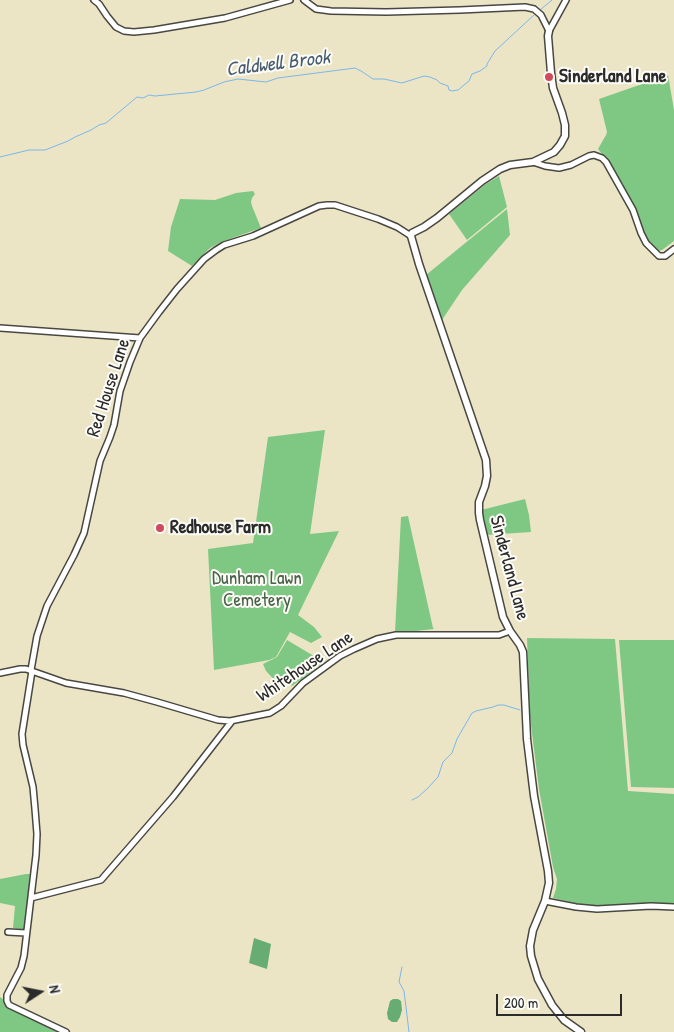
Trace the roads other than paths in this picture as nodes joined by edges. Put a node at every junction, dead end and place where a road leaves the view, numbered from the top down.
1 (94, 0) edge
2 (290, 0) edge
3 (304, 0) edge
4 (566, 0) edge
5 (549, 30) junction
6 (533, 162) junction
7 (411, 236) junction
8 (674, 249) edge
9 (0, 328) edge
10 (140, 338) junction
11 (510, 631) junction
12 (31, 671) junction
13 (0, 673) edge
14 (232, 721) junction
15 (31, 898) junction
16 (545, 901) junction
17 (674, 907) edge
18 (8, 932) dead end
19 (26, 934) junction
20 (66, 1032) edge
21 (581, 1032) edge

1 - 2 street
3 - 5 street
4 - 5 street
5 - 6 street
6 - 7 street
6 - 8 street
7 - 10 street, Red House Lane
7 - 11 street, Sinderland Lane
9 - 10 street
10 - 12 street, Red House Lane
11 - 14 street, Whitehouse Lane
11 - 16 street, Sinderland Lane
12 - 13 street
12 - 14 street, Whitehouse Lane
12 - 15 street, Red House Lane
14 - 15 street
15 - 19 street, Red House Lane
16 - 17 street
16 - 21 street, Sinderland Lane
18 - 19 street
19 - 20 street, Red House Lane

